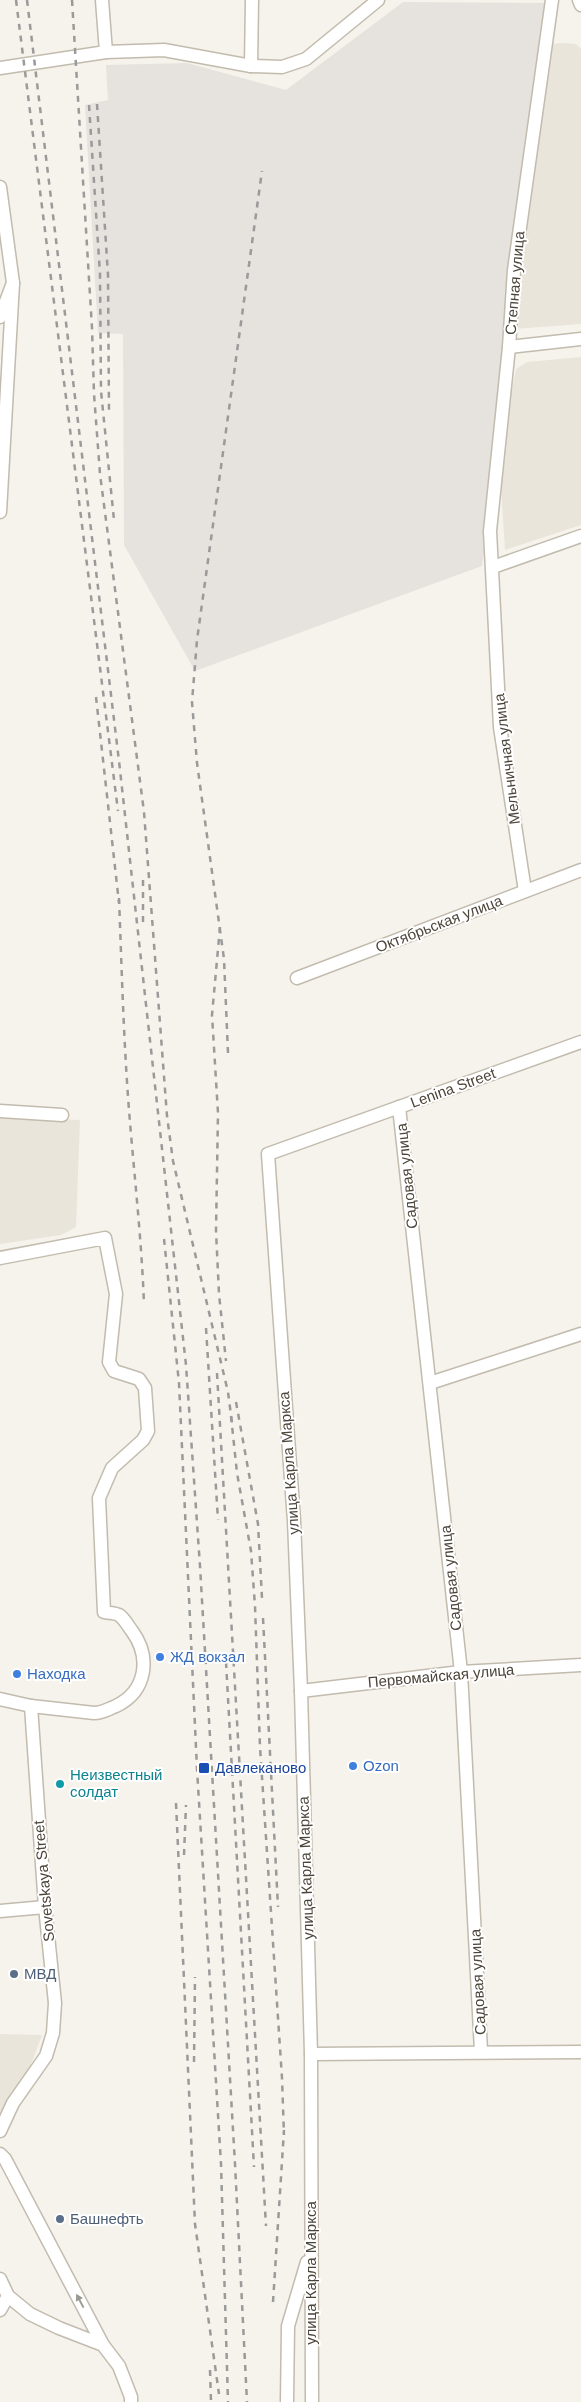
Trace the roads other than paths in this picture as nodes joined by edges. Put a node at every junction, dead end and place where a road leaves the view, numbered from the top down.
1 (102, 0) edge
2 (252, 0) edge
3 (377, 0) edge
4 (552, 0) edge
5 (579, 0) edge
6 (581, 6) edge
7 (106, 52) junction
8 (251, 66) junction
9 (0, 68) edge
10 (0, 187) edge
11 (13, 283) junction
12 (0, 317) edge
13 (581, 339) edge
14 (5, 343) edge
15 (509, 347) junction
16 (0, 512) edge
17 (581, 536) edge
18 (493, 567) junction
19 (581, 870) edge
20 (525, 891) junction
21 (296, 978) dead end
22 (581, 1042) edge
23 (399, 1107) junction
24 (0, 1112) edge
25 (62, 1115) dead end
26 (268, 1154) joint
27 (0, 1258) edge
28 (581, 1334) edge
29 (430, 1383) junction
30 (581, 1666) edge
31 (461, 1672) junction
32 (301, 1691) junction
33 (0, 1699) edge
34 (31, 1706) junction
35 (45, 1907) junction
36 (0, 1911) edge
37 (481, 2051) junction
38 (581, 2052) edge
39 (311, 2054) junction
40 (0, 2131) edge
41 (0, 2154) edge
42 (311, 2248) junction
43 (0, 2278) edge
44 (8, 2296) junction
45 (0, 2310) edge
46 (103, 2344) junction
47 (131, 2399) edge
48 (287, 2402) edge
49 (312, 2402) edge

1 - 7 street
2 - 8 street
3 - 8 street
4 - 15 street, Степная улица
5 - 6 street
7 - 8 street
7 - 9 street
10 - 11 street
11 - 12 street
11 - 14 street
13 - 15 street
14 - 16 street
15 - 18 street, Степная улица
17 - 18 street
18 - 20 street, Мельничная улица
19 - 20 street, Октябрьская улица
20 - 21 street, Октябрьская улица
22 - 23 street, Lenina Street
23 - 26 street, Lenina Street
23 - 29 street, Садовая улица
24 - 25 street
26 - 32 street, улица Карла Маркса
27 - 34 street
28 - 29 street
29 - 31 street, Садовая улица
30 - 31 street, Первомайская улица
31 - 32 street, Первомайская улица
31 - 37 street, Садовая улица
32 - 39 street, улица Карла Маркса
33 - 34 street
34 - 35 street, Sovetskaya Street
35 - 36 street
35 - 40 street, Sovetskaya Street
37 - 38 street
37 - 39 street
39 - 42 street, улица Карла Маркса
46 -> 41 street
42 - 48 street
42 - 49 street, улица Карла Маркса
43 - 44 street
44 - 45 street
44 - 46 street
46 - 47 street

